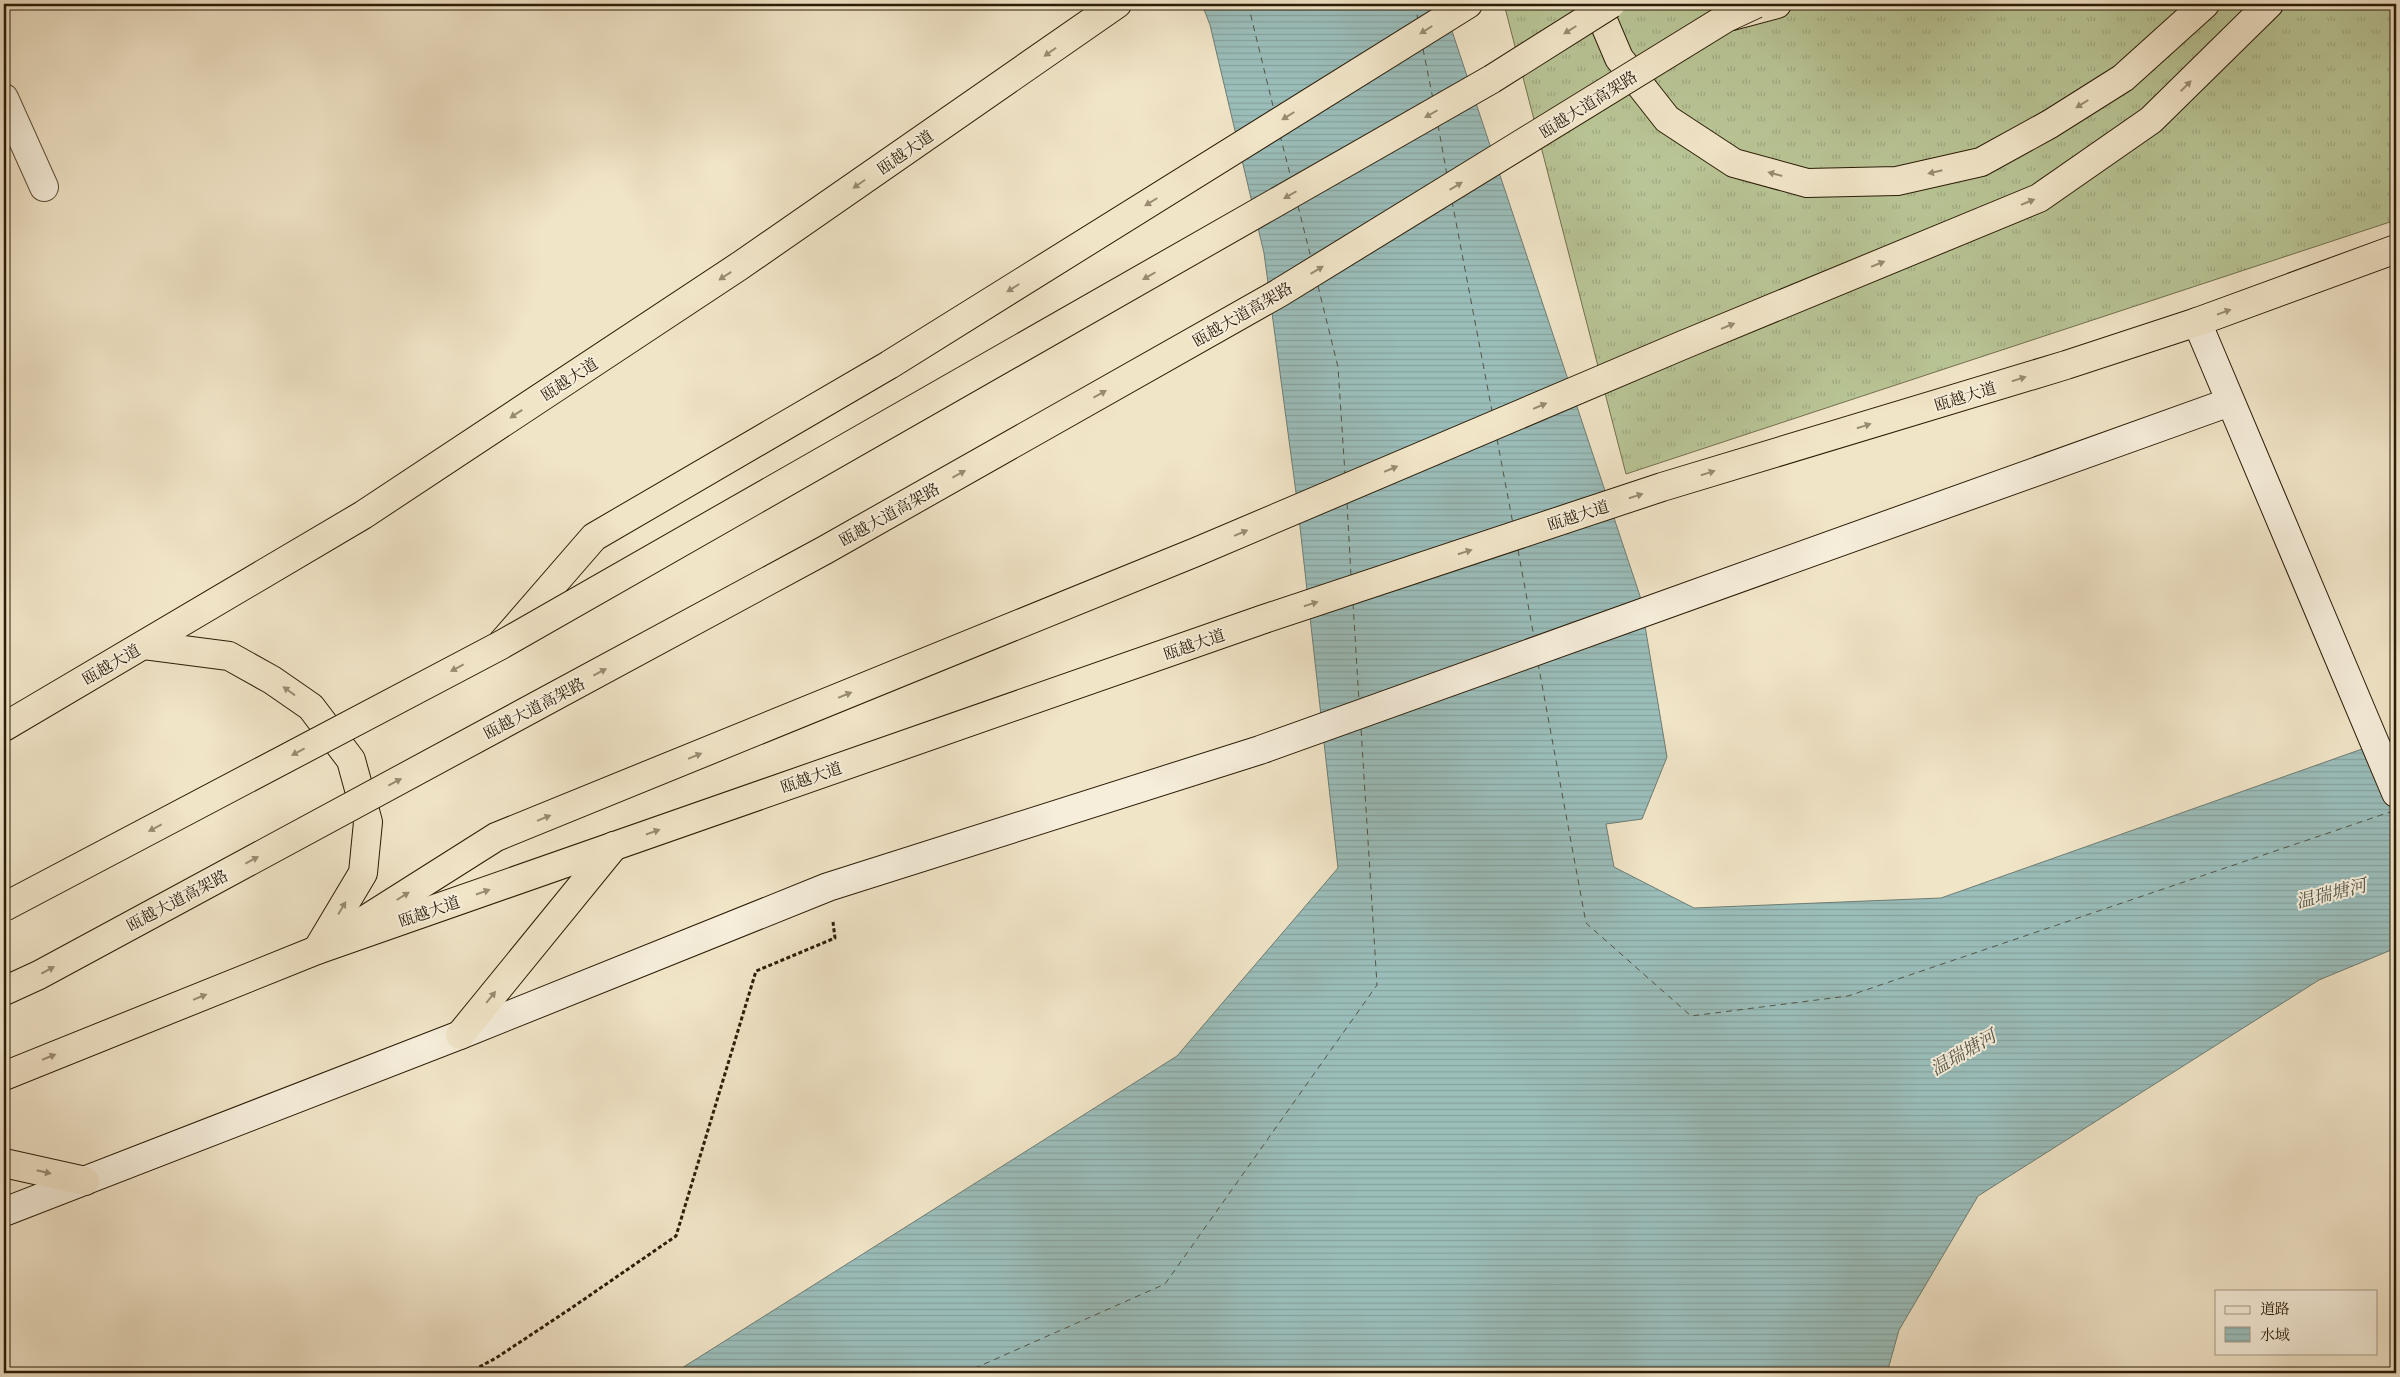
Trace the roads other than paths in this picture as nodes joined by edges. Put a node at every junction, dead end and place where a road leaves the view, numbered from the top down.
1 (1117, 4) edge
2 (1468, 4) edge
3 (1596, 4) edge
4 (1611, 4) edge
5 (1756, 4) edge
6 (1777, 4) edge
7 (2205, 4) edge
8 (2269, 4) edge
9 (1726, 18) junction
10 (4, 98) edge
11 (44, 187) dead end
12 (2396, 248) edge
13 (2197, 322) junction
14 (2230, 402) junction
15 (144, 645) junction
16 (500, 645) junction
17 (4, 727) edge
18 (2396, 792) edge
19 (615, 846) junction
20 (4, 908) edge
21 (317, 950) junction
22 (4, 991) edge
23 (460, 1035) junction
24 (4, 1076) edge
25 (4, 1163) edge
26 (85, 1181) junction
27 (4, 1212) edge

1 -> 15 highway, 瓯越大道
2 -> 16 highway
7 -> 3 highway
4 -> 16 highway, bridge
5 - 9 highway, 瓯越大道高架路, bridge
6 - 9 highway, bridge
21 -> 8 highway
22 -> 9 highway, 瓯越大道高架路, bridge
10 - 11 street
13 -> 12 highway, 瓯越大道
13 - 14 street
19 -> 13 highway, 瓯越大道
14 - 18 street
14 - 23 street
15 - 17 highway, 瓯越大道
21 -> 15 highway
16 -> 20 highway, bridge
21 -> 19 highway, 瓯越大道
23 -> 19 highway
24 -> 21 highway, 瓯越大道
23 - 26 street
25 -> 26 highway
26 - 27 street

